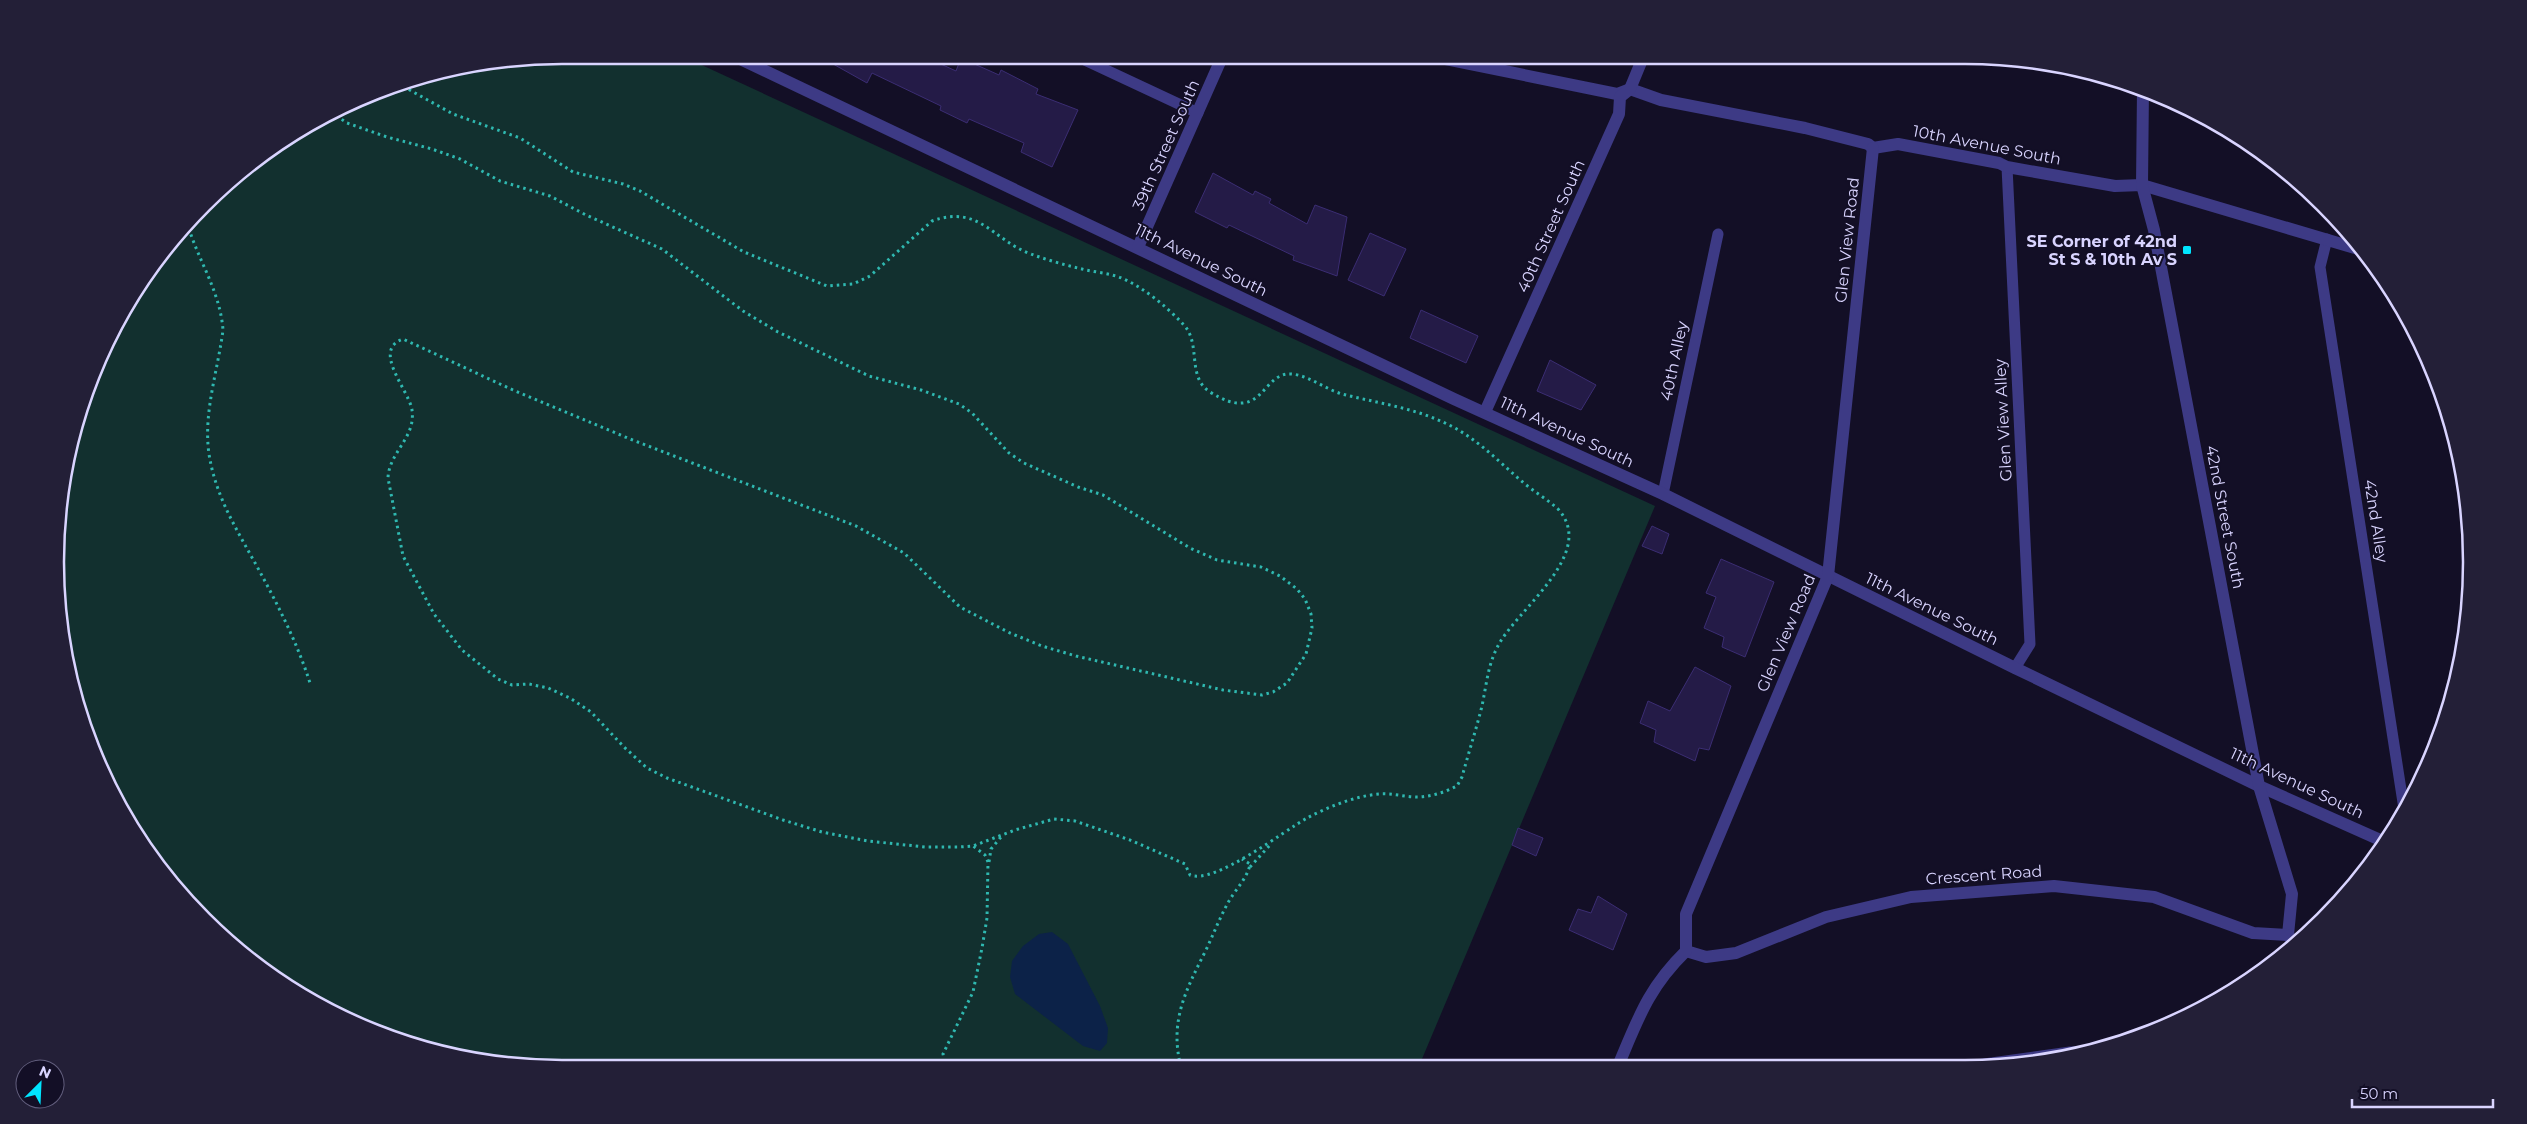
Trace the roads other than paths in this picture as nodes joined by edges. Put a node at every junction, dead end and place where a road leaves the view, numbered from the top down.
1 (751, 64) edge
2 (1093, 64) edge
3 (1219, 64) edge
4 (1470, 64) edge
5 (1640, 64) edge
6 (1630, 88) junction
7 (2143, 97) edge
8 (1198, 113) junction
9 (1874, 148) junction
10 (2007, 167) junction
11 (2142, 185) junction
12 (1718, 234) dead end
13 (2327, 239) junction
14 (2350, 246) edge
15 (1138, 248) junction
16 (1485, 412) junction
17 (1663, 494) junction
18 (1828, 576) junction
19 (2015, 668) junction
20 (2259, 786) junction
21 (2402, 799) edge
22 (2379, 839) edge
23 (2292, 939) edge
24 (2290, 940) edge
25 (1686, 951) junction
26 (1621, 1060) edge

1 - 15 street, 11th Avenue South
2 - 8 lane
3 - 8 street, 39th Street South
4 - 6 street
5 - 6 street, 40th Street South
6 - 9 street, 10th Avenue South
6 - 16 street, 40th Street South
7 - 11 street, 42nd Street South
8 - 15 street, 39th Street South
9 - 10 street, 10th Avenue South
9 - 18 street, Glen View Road
10 - 11 street, 10th Avenue South
10 - 19 lane, Glen View Alley
11 - 13 street, 10th Avenue South
11 - 20 street, 42nd Street South
12 - 17 lane, 40th Alley
13 - 14 street, 10th Avenue South
13 - 21 lane, 42nd Alley
15 - 16 street, 11th Avenue South
16 - 17 street, 11th Avenue South
17 - 18 street, 11th Avenue South
18 - 19 street, 11th Avenue South
18 - 25 street, Glen View Road
19 - 20 street, 11th Avenue South
20 - 22 street, 11th Avenue South
20 - 23 street, 42nd Street South
24 - 25 street, Crescent Road
25 - 26 street

